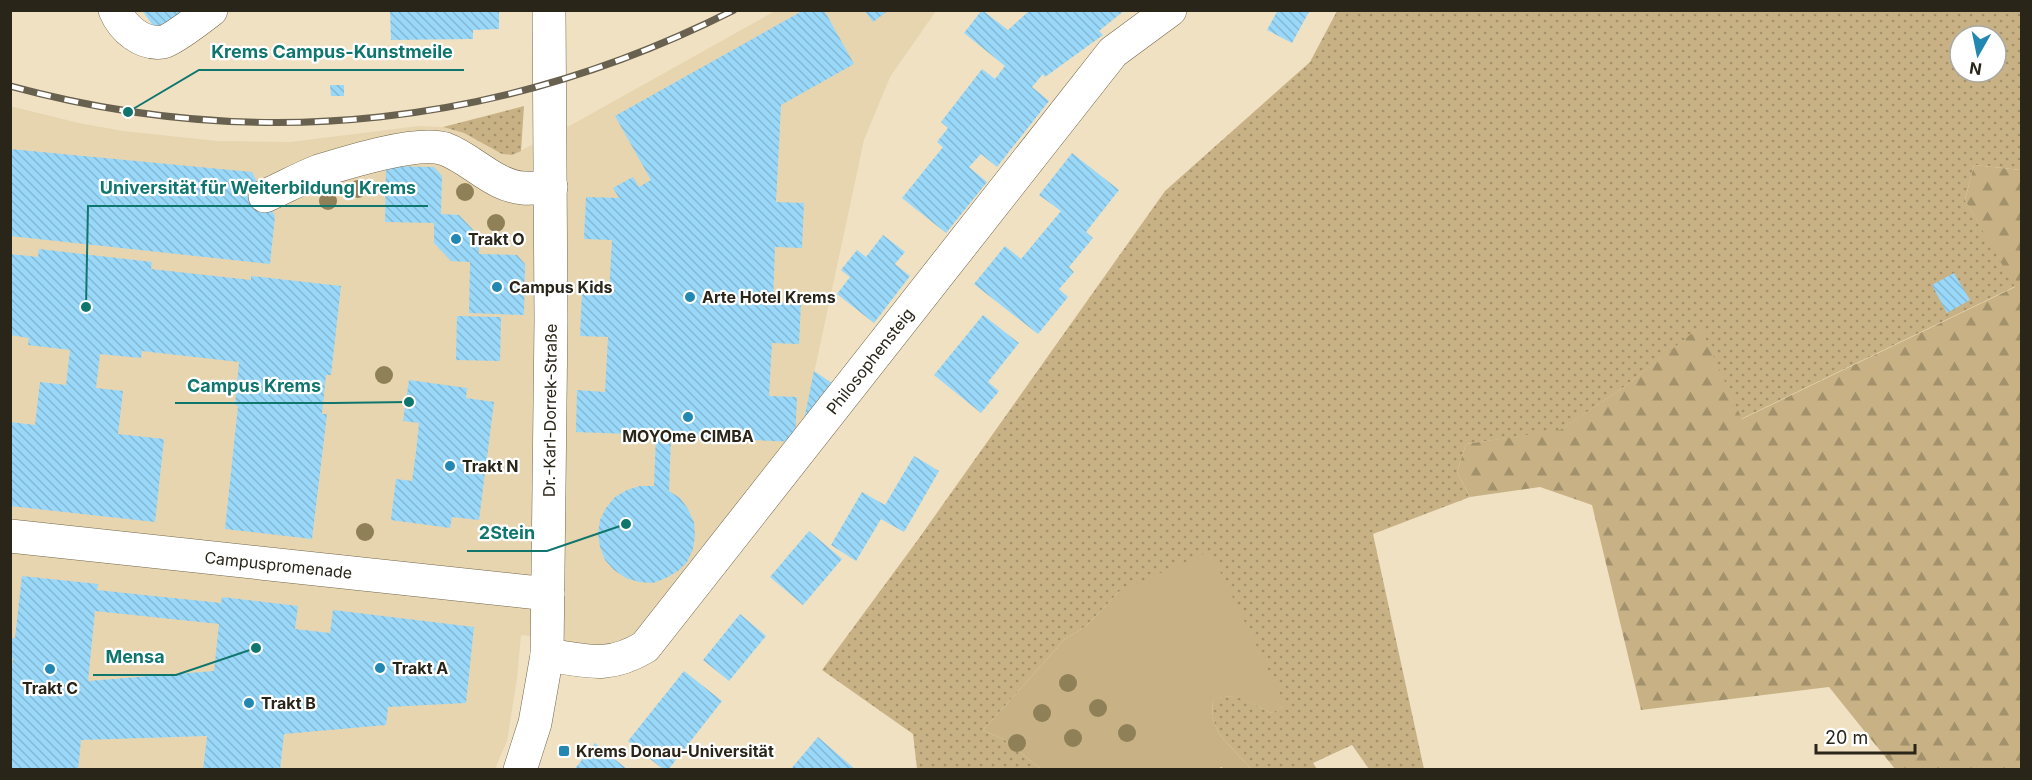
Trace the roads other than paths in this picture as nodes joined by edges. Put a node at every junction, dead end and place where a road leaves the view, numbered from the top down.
1 (115, 10) edge
2 (211, 10) edge
3 (549, 10) edge
4 (1170, 10) edge
5 (551, 187) junction
6 (265, 196) dead end
7 (10, 537) edge
8 (548, 594) junction
9 (547, 654) junction
10 (520, 770) edge

1 - 2 street
3 - 5 street, Dr.-Karl-Dorrek-Straße
4 - 9 street, Philosophensteig
5 - 6 street
5 - 8 street, Dr.-Karl-Dorrek-Straße
7 - 8 street, Campuspromenade
8 - 9 street, Dr.-Karl-Dorrek-Straße
9 - 10 street, Dr.-Karl-Dorrek-Straße

